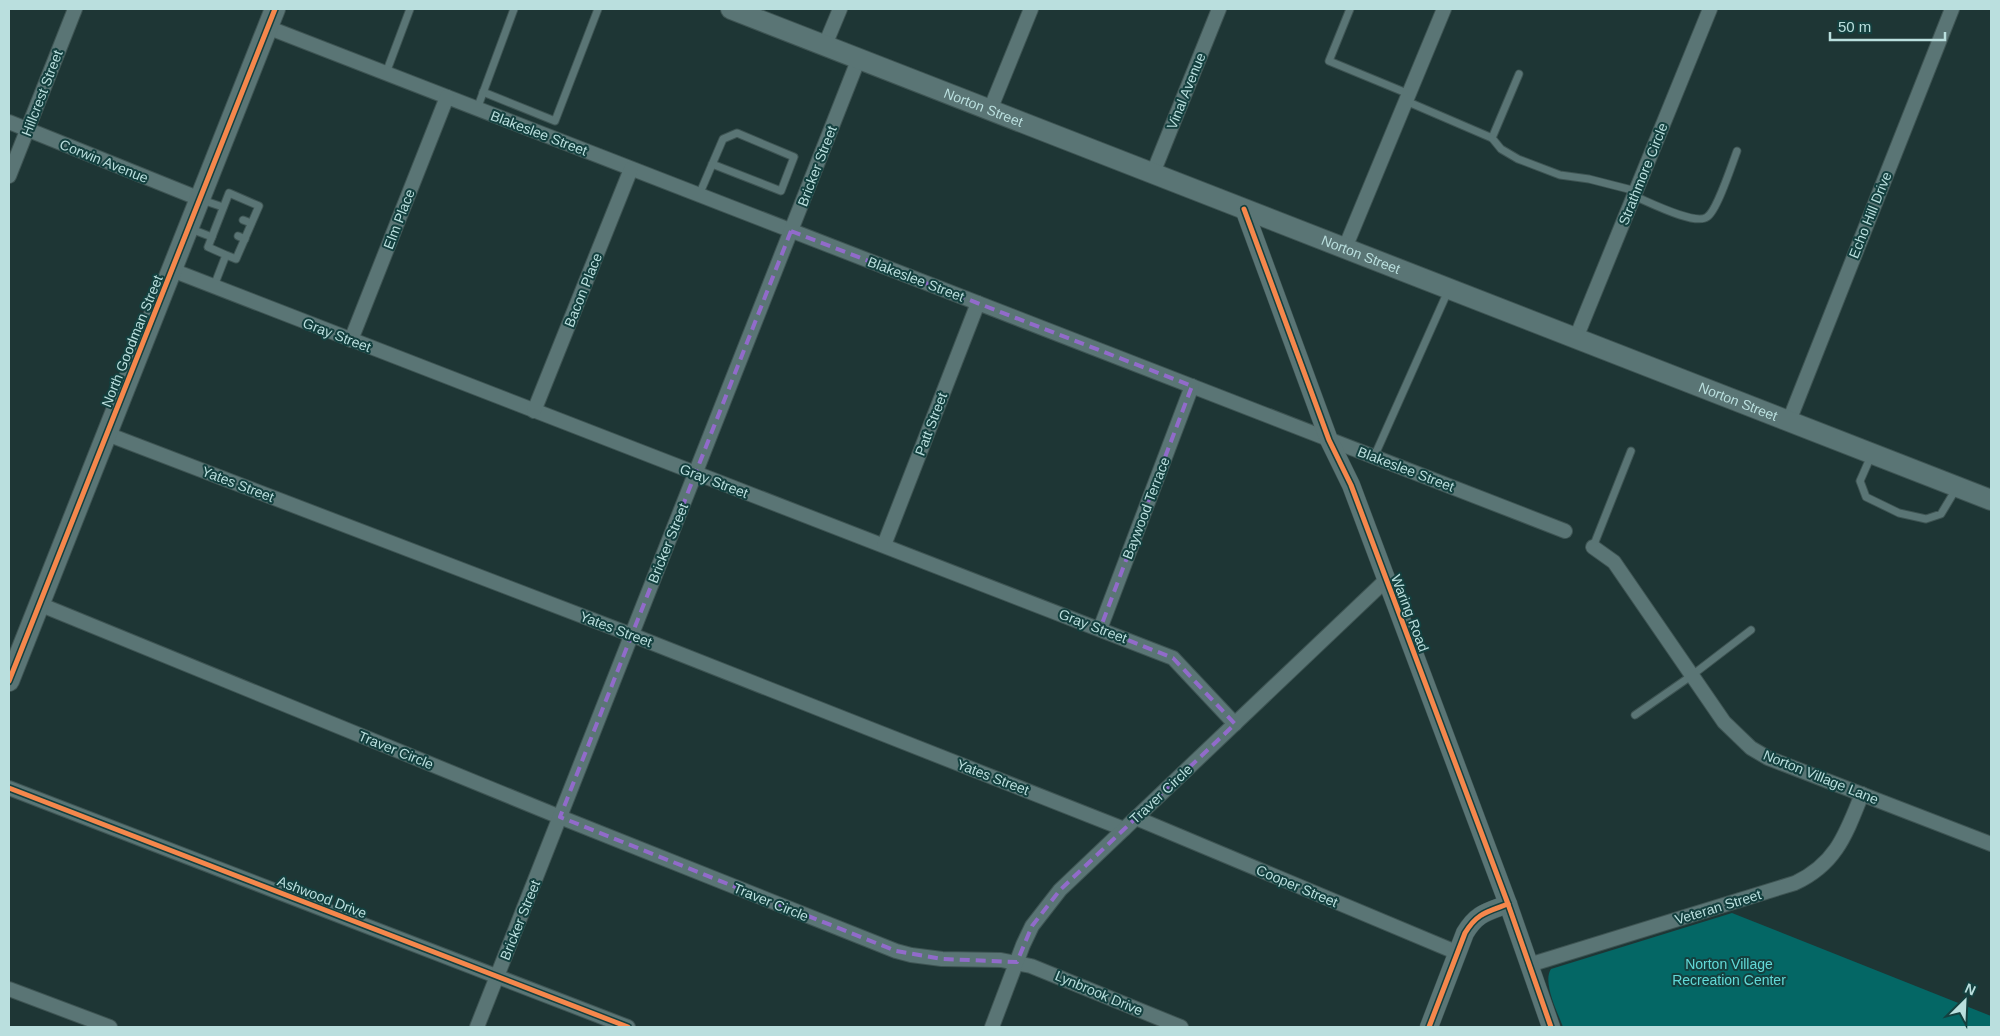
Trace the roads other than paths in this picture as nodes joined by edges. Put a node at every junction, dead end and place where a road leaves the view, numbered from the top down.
1 (75, 9) edge
2 (410, 9) edge
3 (514, 9) edge
4 (598, 9) edge
5 (731, 9) edge
6 (840, 9) edge
7 (1031, 9) edge
8 (1219, 9) edge
9 (1350, 9) edge
10 (1444, 9) edge
11 (1710, 9) edge
12 (1952, 9) edge
13 (271, 18) edge
14 (825, 45) junction
15 (859, 58) junction
16 (386, 74) junction
17 (1519, 74) dead end
18 (483, 92) junction
19 (447, 97) junction
20 (1407, 97) junction
21 (477, 109) junction
22 (990, 110) junction
23 (9, 122) edge
24 (27, 130) junction
25 (1492, 138) junction
26 (1737, 151) dead end
27 (712, 164) junction
28 (631, 168) junction
29 (1153, 173) junction
30 (9, 176) edge
31 (1635, 194) junction
32 (699, 195) junction
33 (200, 199) junction
34 (1244, 209) junction
35 (224, 211) junction
36 (243, 220) dead end
37 (251, 223) junction
38 (188, 228) junction
39 (791, 231) junction
40 (212, 237) junction
41 (1345, 248) junction
42 (226, 255) junction
43 (172, 270) junction
44 (214, 286) junction
45 (1450, 289) junction
46 (978, 303) junction
47 (1576, 338) junction
48 (351, 340) junction
49 (1192, 386) junction
50 (534, 411) junction
51 (1789, 421) junction
52 (106, 434) junction
53 (1329, 440) junction
54 (1630, 451) dead end
55 (1872, 454) junction
56 (1374, 457) junction
57 (695, 474) junction
58 (1958, 487) junction
59 (1990, 496) edge
60 (1565, 531) dead end
61 (884, 546) junction
62 (1593, 547) joint
63 (1386, 580) junction
64 (38, 604) junction
65 (1100, 629) junction
66 (1751, 630) dead end
67 (632, 635) junction
68 (1691, 676) junction
69 (9, 680) edge
70 (1635, 715) dead end
71 (1235, 724) junction
72 (9, 788) edge
73 (1862, 794) junction
74 (560, 817) junction
75 (1136, 818) junction
76 (1124, 829) junction
77 (1991, 844) edge
78 (1508, 904) junction
79 (1458, 953) junction
80 (1017, 962) junction
81 (1530, 965) junction
82 (497, 977) junction
83 (9, 989) edge
84 (110, 1027) edge
85 (477, 1027) edge
86 (628, 1027) edge
87 (992, 1027) edge
88 (1181, 1027) edge
89 (1429, 1027) edge
90 (1551, 1027) edge

1 - 24 street, Hillcrest Street
2 - 16 lane
3 - 18 lane
4 - 18 lane
5 - 14 main road, Norton Street
6 - 14 street
7 - 22 street
8 - 29 street, Vinal Avenue
9 - 20 lane
10 - 20 street
11 - 31 street, Strathmore Circle
12 - 51 street, Echo Hill Drive
13 - 16 street, Blakeslee Street
13 - 33 main road, North Goodman Street
14 - 15 main road, Norton Street
15 - 22 main road, Norton Street
15 - 39 street, Bricker Street
16 - 19 street, Blakeslee Street
17 - 25 lane
18 - 21 lane
19 - 21 street, Blakeslee Street
19 - 48 street, Elm Place
20 - 25 lane
20 - 41 street
21 - 28 street, Blakeslee Street
22 - 29 main road, Norton Street
23 - 24 street, Corwin Avenue
24 - 30 street, Hillcrest Street
24 - 33 street, Corwin Avenue
25 - 31 lane
26 - 31 lane
27 - 27 lane
27 - 32 lane
28 - 32 street, Blakeslee Street
28 - 50 street, Bacon Place
29 - 34 main road, Norton Street
31 - 47 street, Strathmore Circle
32 - 39 street, Blakeslee Street
33 - 35 lane
33 - 38 main road, North Goodman Street
34 - 41 main road, Norton Street
34 - 53 street, Waring Road
35 - 37 lane
35 - 40 lane
36 - 37 lane
37 - 42 lane
38 - 40 lane
38 - 43 main road, North Goodman Street
39 - 46 street, Blakeslee Street
39 - 57 street, Bricker Street
40 - 42 lane
41 - 45 main road, Norton Street
42 - 44 lane
43 - 44 street, Gray Street
43 - 52 main road, North Goodman Street
44 - 48 street, Gray Street
45 - 47 main road, Norton Street
45 - 56 lane
46 - 49 street, Blakeslee Street
46 - 61 street, Patt Street
47 - 51 main road, Norton Street
48 - 50 street, Gray Street
49 - 53 street, Blakeslee Street
49 - 65 street, Baywood Terrace
50 - 57 street, Gray Street
51 - 55 main road, Norton Street
52 - 64 main road, North Goodman Street
52 - 67 street, Yates Street
53 - 56 street, Blakeslee Street
53 - 63 street, Waring Road
54 - 62 lane
55 - 58 main road, Norton Street
55 - 58 lane
56 - 60 street, Blakeslee Street
57 - 61 street, Gray Street
57 - 67 street, Bricker Street
58 - 59 main road, Norton Street
61 - 65 street, Gray Street
62 - 68 street, Norton Village Lane
63 - 71 street, Traver Circle
63 - 78 street, Waring Road
64 - 69 main road, North Goodman Street
64 - 74 street, Traver Circle
65 - 71 street, Gray Street
66 - 68 lane
67 - 74 street, Bricker Street
67 - 76 street, Yates Street
68 - 70 lane
68 - 73 street, Norton Village Lane
71 - 75 street, Traver Circle
72 - 82 street, Ashwood Drive
73 - 77 street, Norton Village Lane
73 - 81 street, Veteran Street
74 - 80 street, Traver Circle
74 - 82 street, Bricker Street
75 - 76 street, Traver Circle
75 - 79 street, Cooper Street
76 - 80 street, Traver Circle
78 - 79 street
78 - 81 street, Waring Road
79 - 89 street
80 - 87 street
80 - 88 street, Lynbrook Drive
81 - 90 street, Waring Road
82 - 85 street, Bricker Street
82 - 86 street, Ashwood Drive
83 - 84 street

